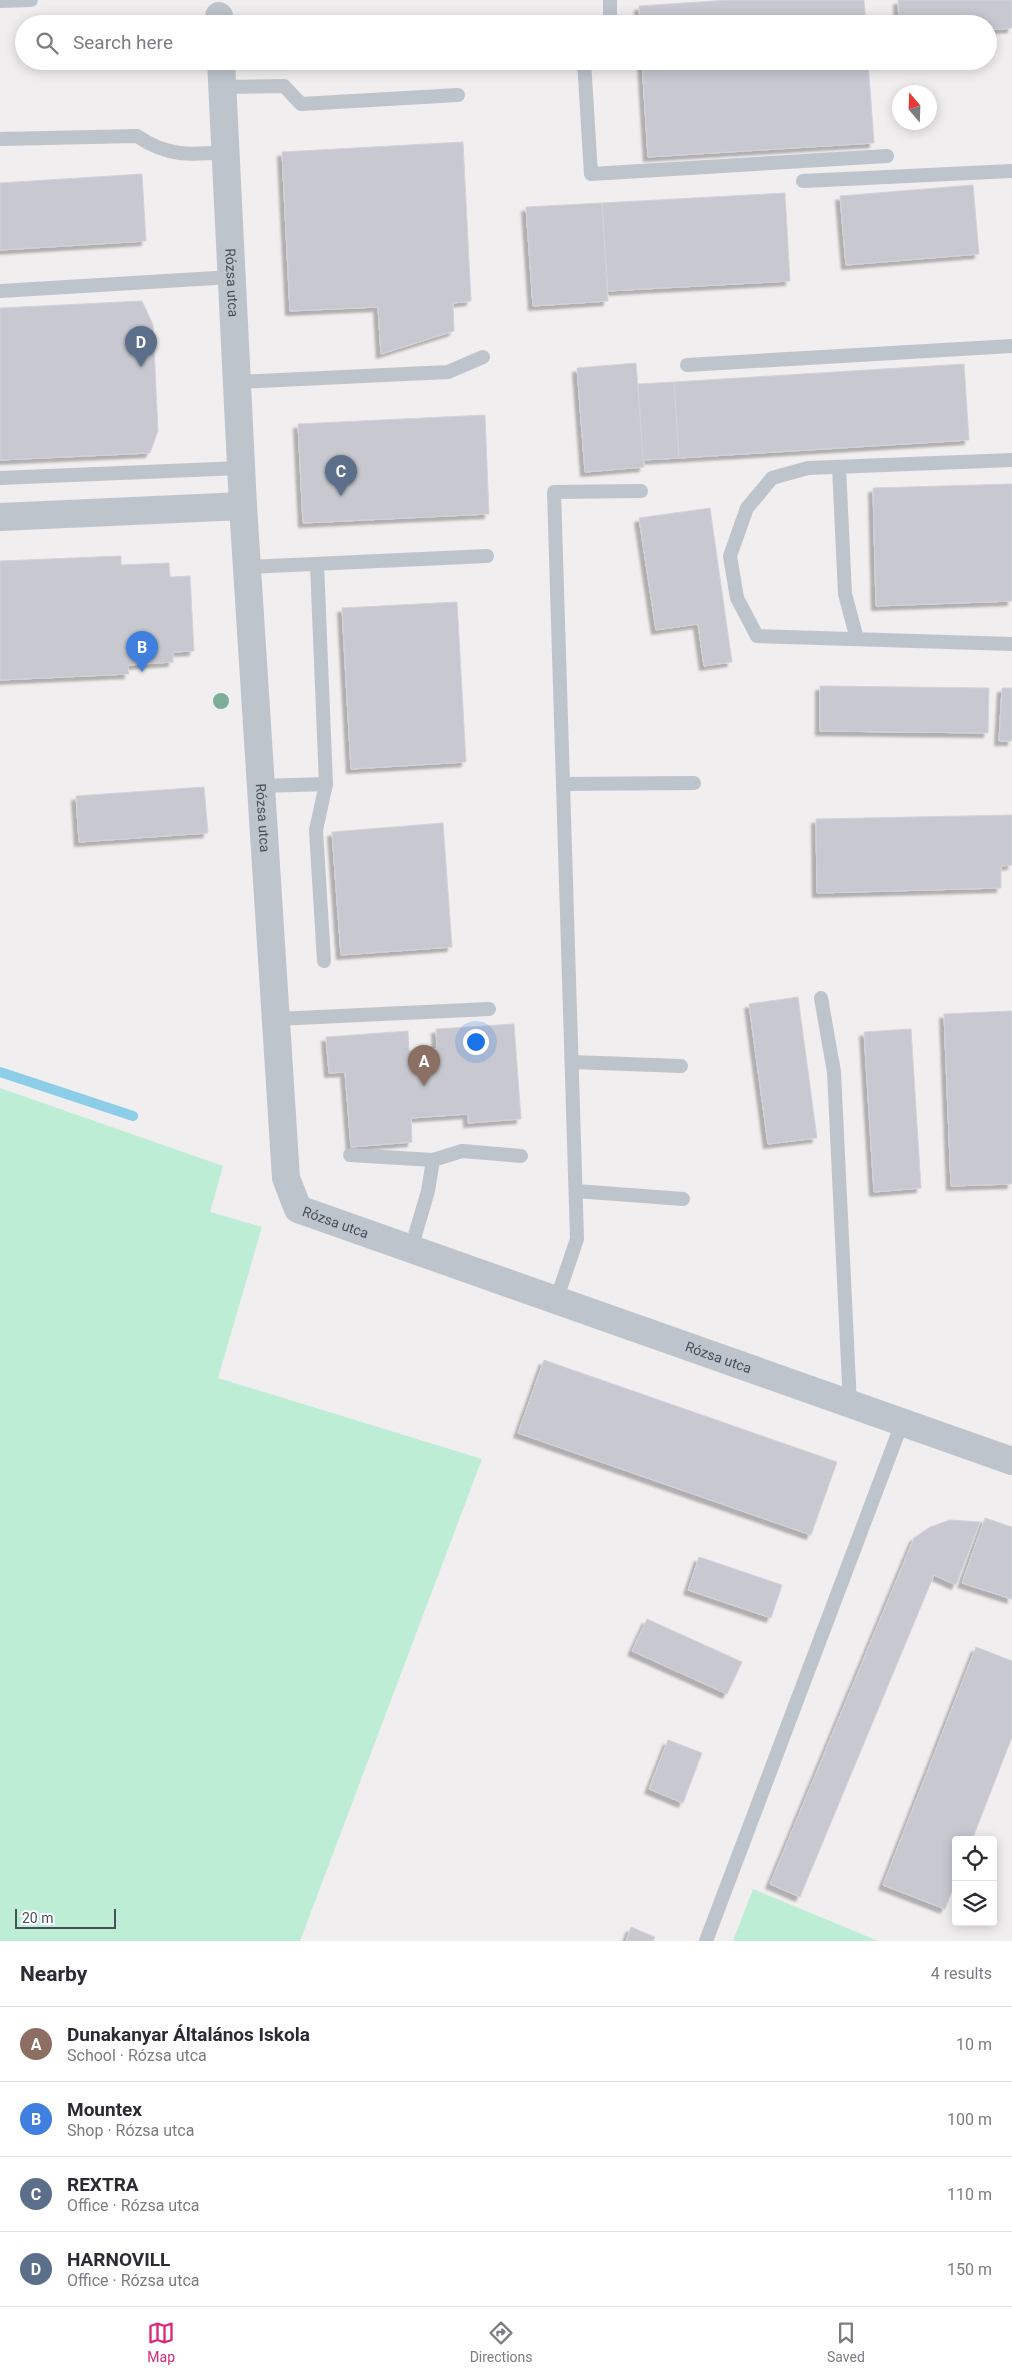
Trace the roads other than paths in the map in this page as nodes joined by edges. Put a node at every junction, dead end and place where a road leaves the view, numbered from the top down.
1 (31, 0) edge
2 (610, 0) edge
3 (0, 1) edge
4 (610, 15) edge
5 (585, 70) edge
6 (222, 74) edge
7 (458, 95) dead end
8 (0, 139) edge
9 (226, 152) junction
10 (887, 156) dead end
11 (1012, 171) edge
12 (803, 181) dead end
13 (232, 277) junction
14 (0, 291) edge
15 (1012, 346) edge
16 (482, 358) dead end
17 (687, 365) dead end
18 (237, 382) junction
19 (1012, 460) edge
20 (839, 467) junction
21 (241, 468) junction
22 (0, 478) edge
23 (642, 491) dead end
24 (243, 506) junction
25 (0, 517) edge
26 (487, 556) dead end
27 (317, 564) junction
28 (247, 568) junction
29 (857, 639) junction
30 (1012, 644) edge
31 (694, 783) dead end
32 (326, 784) junction
33 (563, 784) junction
34 (261, 786) junction
35 (324, 961) dead end
36 (821, 998) dead end
37 (489, 1009) dead end
38 (276, 1019) junction
39 (572, 1062) junction
40 (681, 1066) dead end
41 (350, 1155) dead end
42 (521, 1156) dead end
43 (433, 1160) junction
44 (576, 1191) junction
45 (683, 1199) dead end
46 (412, 1249) junction
47 (556, 1300) junction
48 (850, 1405) junction
49 (902, 1423) junction
50 (1012, 1461) edge
51 (706, 1941) edge

1 - 3 lane
2 - 4 lane
5 - 10 lane
6 - 7 lane
6 - 9 street, Rózsa utca
8 - 9 lane
9 - 13 street, Rózsa utca
11 - 12 lane
13 - 14 lane
13 - 18 street, Rózsa utca
15 - 17 lane
16 - 18 lane
18 - 21 street, Rózsa utca
19 - 20 lane
20 - 29 lane
20 - 29 lane
21 - 22 lane
21 - 24 street, Rózsa utca
23 - 33 lane
24 - 25 street
24 - 28 street, Rózsa utca
26 - 27 lane
27 - 28 lane
27 - 32 lane
28 - 34 street, Rózsa utca
29 - 30 lane
31 - 33 lane
32 - 34 lane
32 - 35 lane
33 - 39 lane
34 - 38 street, Rózsa utca
36 - 48 lane
37 - 38 lane
38 - 46 street, Rózsa utca
39 - 40 lane
39 - 44 lane
41 - 43 lane
42 - 43 lane
43 - 46 lane
44 - 45 lane
44 - 47 lane
46 - 47 street, Rózsa utca
47 - 48 street, Rózsa utca
48 - 49 street, Rózsa utca
49 - 50 street, Rózsa utca
49 - 51 lane

